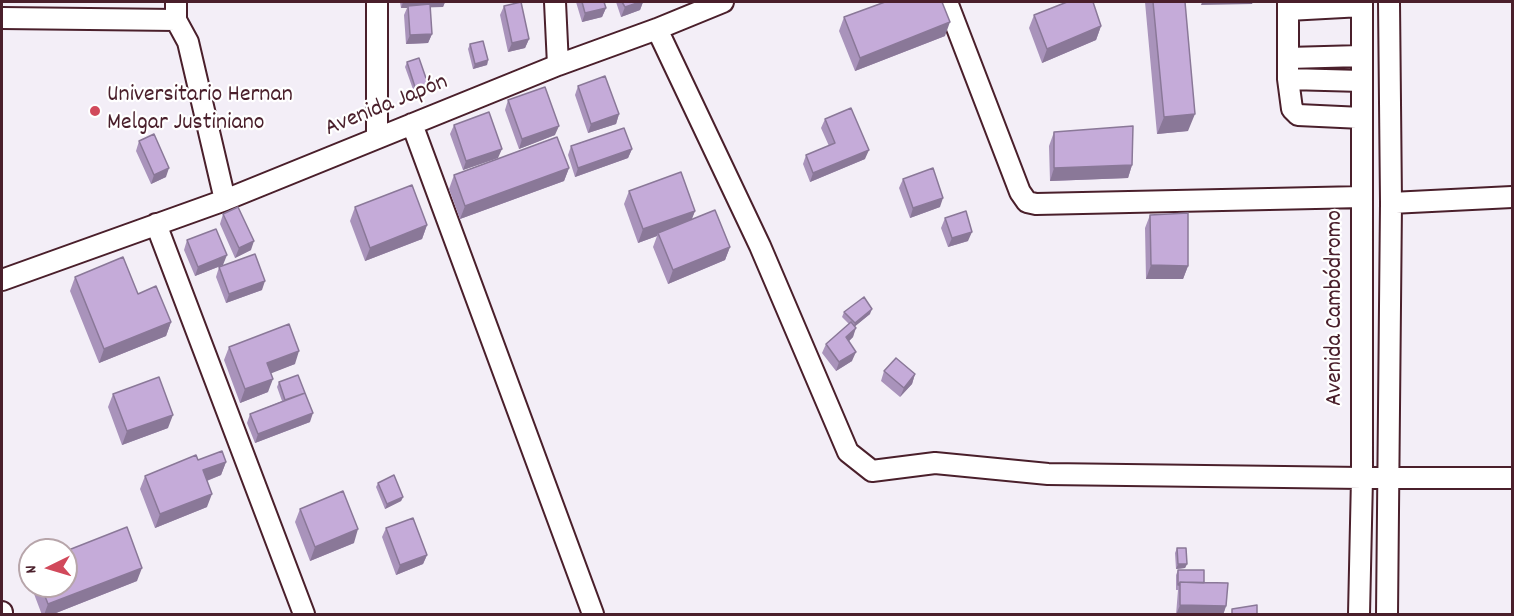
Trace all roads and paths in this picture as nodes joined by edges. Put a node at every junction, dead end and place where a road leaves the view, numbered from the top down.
1 (377, 2) edge
2 (555, 2) edge
3 (723, 2) edge
4 (947, 2) edge
5 (1389, 2) edge
6 (1362, 4) edge
7 (1288, 6) edge
8 (176, 11) edge
9 (2, 18) edge
10 (657, 29) junction
11 (1361, 56) junction
12 (1288, 58) junction
13 (558, 65) junction
14 (1288, 79) junction
15 (1362, 81) junction
16 (1362, 118) junction
17 (412, 124) junction
18 (377, 138) junction
19 (1362, 197) junction
20 (1512, 197) edge
21 (225, 200) junction
22 (1391, 203) junction
23 (156, 224) junction
24 (2, 280) edge
25 (1362, 478) junction
26 (1387, 478) junction
27 (1512, 478) edge
28 (304, 615) edge
29 (592, 615) edge
30 (1359, 615) edge
31 (1387, 615) edge

1 - 18 street
2 - 13 street
3 - 10 street, Avenida Japón
4 - 19 street
5 - 22 street
6 - 7 street
6 - 11 street, Avenida Cambódromo
7 - 12 street
8 - 9 street
8 - 21 street
10 - 13 street, Avenida Japón
10 - 25 street
11 - 12 street
11 - 15 street, Avenida Cambódromo
12 - 14 street
13 - 17 street, Avenida Japón
14 - 15 street
14 - 16 street
15 - 16 street, Avenida Cambódromo
16 - 19 street, Avenida Cambódromo
17 - 18 street, Avenida Japón
17 - 29 street
18 - 21 street, Avenida Japón
19 - 25 street, Avenida Cambódromo
20 - 22 street
21 - 23 street, Avenida Japón
22 - 26 street
23 - 24 street, Avenida Japón
23 - 28 street
25 - 26 street
25 - 30 street, Avenida Cambódromo
26 - 27 street
26 - 31 street

